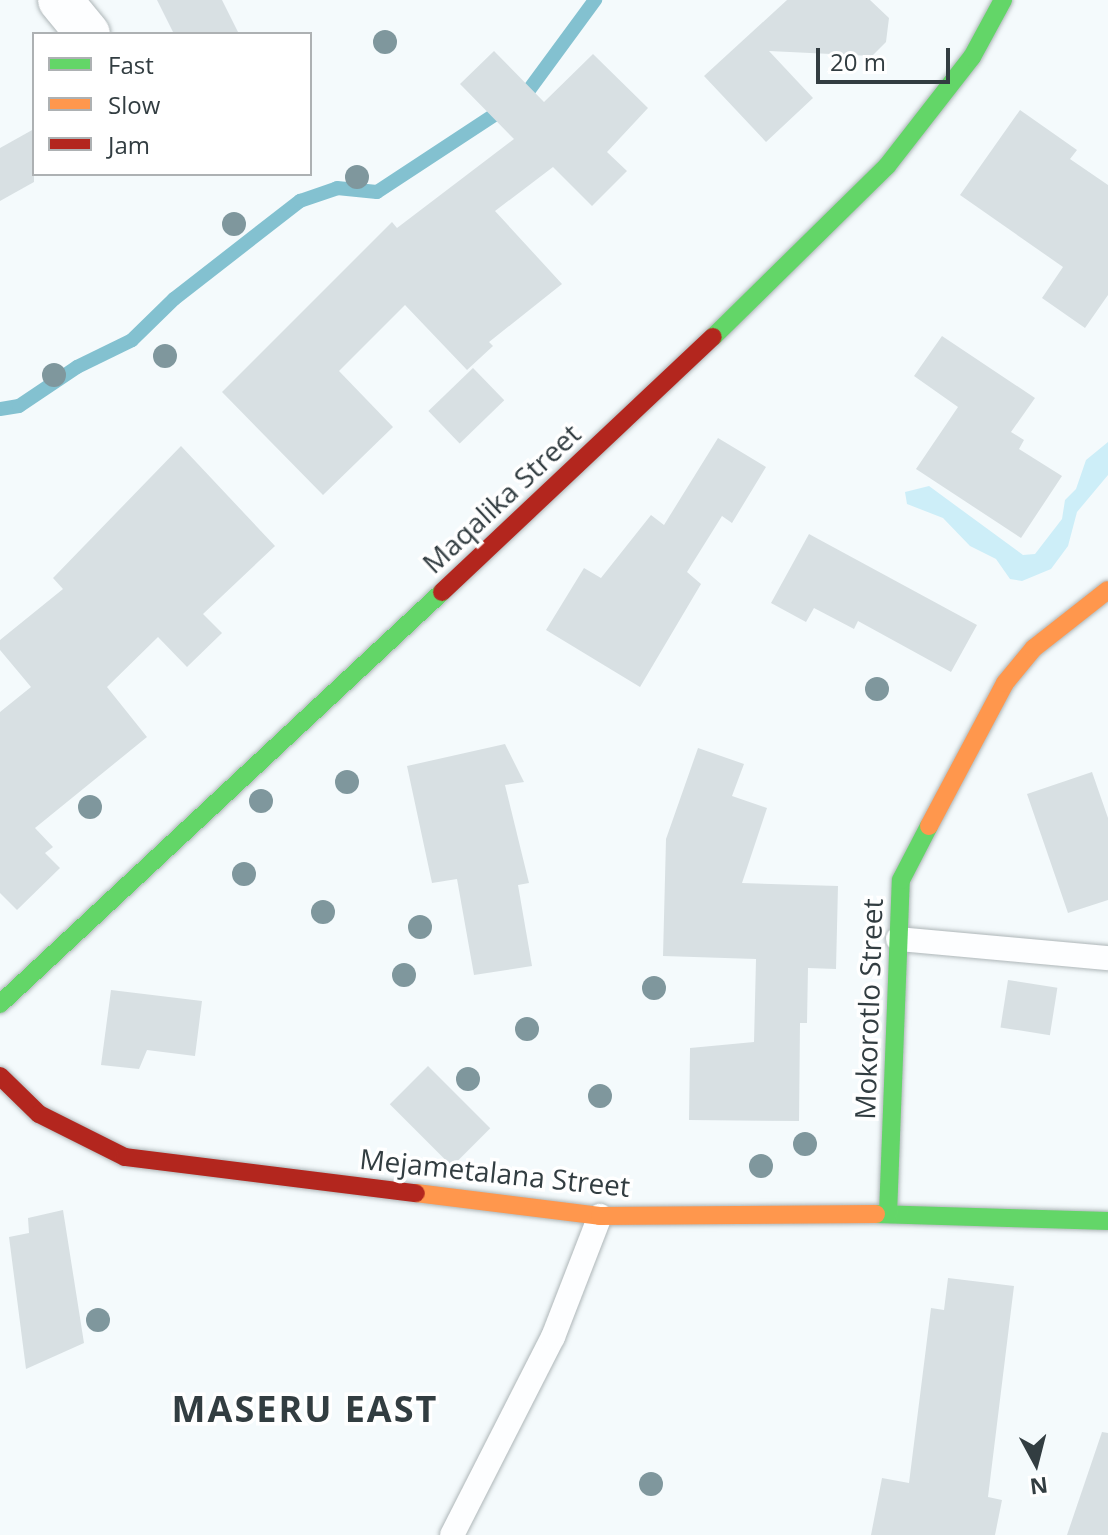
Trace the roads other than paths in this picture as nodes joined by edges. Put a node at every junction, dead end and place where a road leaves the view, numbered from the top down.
1 (60, 0) edge
2 (1003, 0) edge
3 (86, 32) edge
4 (1108, 590) edge
5 (898, 939) junction
6 (1108, 958) edge
7 (0, 1004) edge
8 (0, 1076) edge
9 (888, 1214) junction
10 (600, 1216) junction
11 (1108, 1221) edge
12 (452, 1535) edge

1 - 3 street
2 - 7 street, Maqalika Street
4 - 5 street, Mokorotlo Street
5 - 6 lane
5 - 9 street, Mokorotlo Street
8 - 10 street, Mejametalana Street
9 - 10 street, Mejametalana Street
9 - 11 street, Mejametalana Street
10 - 12 lane

